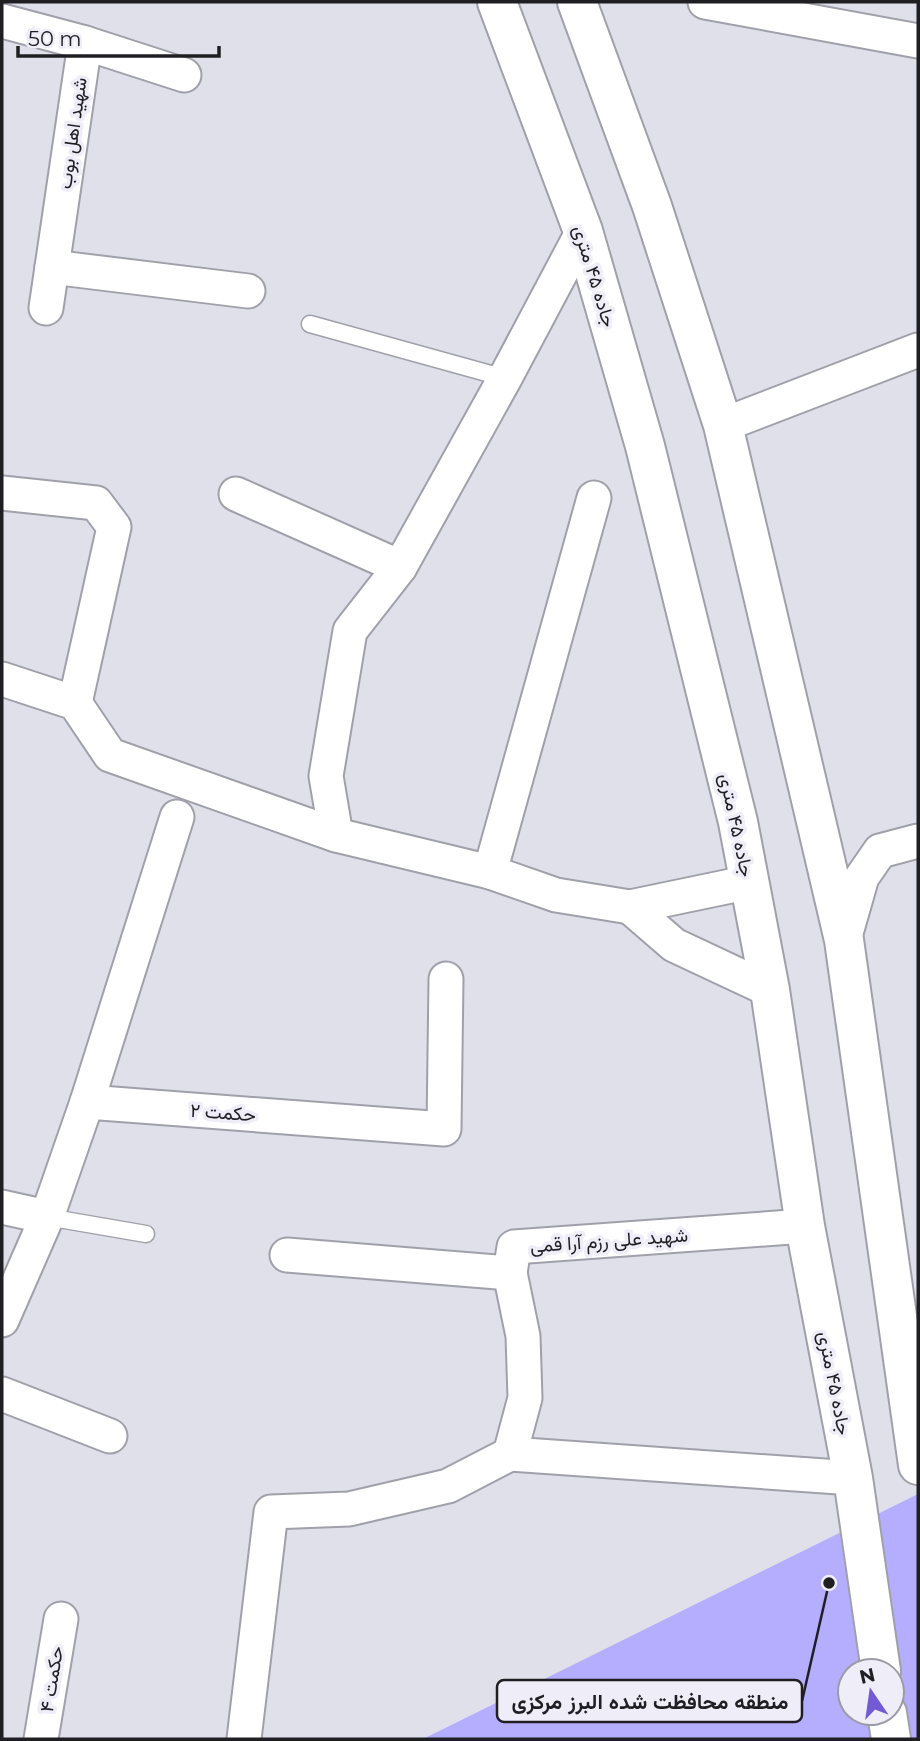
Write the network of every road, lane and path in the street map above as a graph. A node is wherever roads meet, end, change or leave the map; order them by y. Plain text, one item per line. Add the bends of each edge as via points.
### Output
1 (498, 2) edge
2 (577, 2) edge
3 (705, 2) edge
4 (2, 21) edge
5 (918, 41) edge
6 (85, 43) junction
7 (184, 75) dead end
8 (583, 231) junction
9 (52, 267) junction
10 (248, 291) dead end
11 (46, 308) dead end
12 (310, 324) dead end
13 (918, 350) edge
14 (505, 377) junction
15 (723, 425) junction
16 (2, 493) edge
17 (236, 494) dead end
18 (594, 498) dead end
19 (400, 567) junction
20 (3, 687) edge
21 (75, 703) junction
22 (177, 817) dead end
23 (336, 835) junction
24 (918, 841) edge
25 (490, 872) junction
26 (750, 882) junction
27 (630, 907) junction
28 (844, 940) junction
29 (446, 979) dead end
30 (770, 990) junction
31 (87, 1102) junction
32 (2, 1207) edge
33 (47, 1217) junction
34 (805, 1226) junction
35 (146, 1234) dead end
36 (287, 1255) dead end
37 (510, 1273) junction
38 (2, 1320) edge
39 (2, 1394) edge
40 (110, 1436) dead end
41 (509, 1454) junction
42 (918, 1465) edge
43 (853, 1478) junction
44 (61, 1619) dead end
45 (879, 1657) edge
46 (41, 1739) edge
47 (244, 1739) edge

1 - 8 street, جاده ۴۵ متری
2 - 15 street via 652,206
3 - 5 street
4 - 6 street
6 - 7 street
6 - 9 street, شهید اهل بوب
8 - 14 street
8 - 26 street, جاده ۴۵ متری via 645,446
9 - 10 street
9 - 11 street, شهید اهل بوب
12 - 14 lane
13 - 15 street
14 - 19 street
15 - 28 street
16 - 21 street via 96,503 114,527
17 - 19 street
18 - 25 street
19 - 23 street via 350,631 326,776
20 - 21 street
21 - 23 street via 110,755
22 - 31 street
23 - 25 street
24 - 28 street via 880,851 862,877
25 - 27 street via 556,895
26 - 27 street
26 - 30 street, جاده ۴۵ متری
27 - 30 street via 674,944
28 - 42 street
29 - 31 street, حکمت ۲ via 444,1129
30 - 34 street, جاده ۴۵ متری
31 - 33 street
32 - 33 street
33 - 35 lane
33 - 38 street
34 - 37 street, شهید علی رزم آرا قمی via 514,1247
34 - 43 street, جاده ۴۵ متری
36 - 37 street
37 - 41 street, شهید علی رزم آرا قمی via 523,1336 525,1398
39 - 40 street
41 - 43 street
41 - 47 street via 448,1486 349,1509 271,1512
43 - 45 street, جاده ۴۵ متری
44 - 46 street, حکمت ۴

